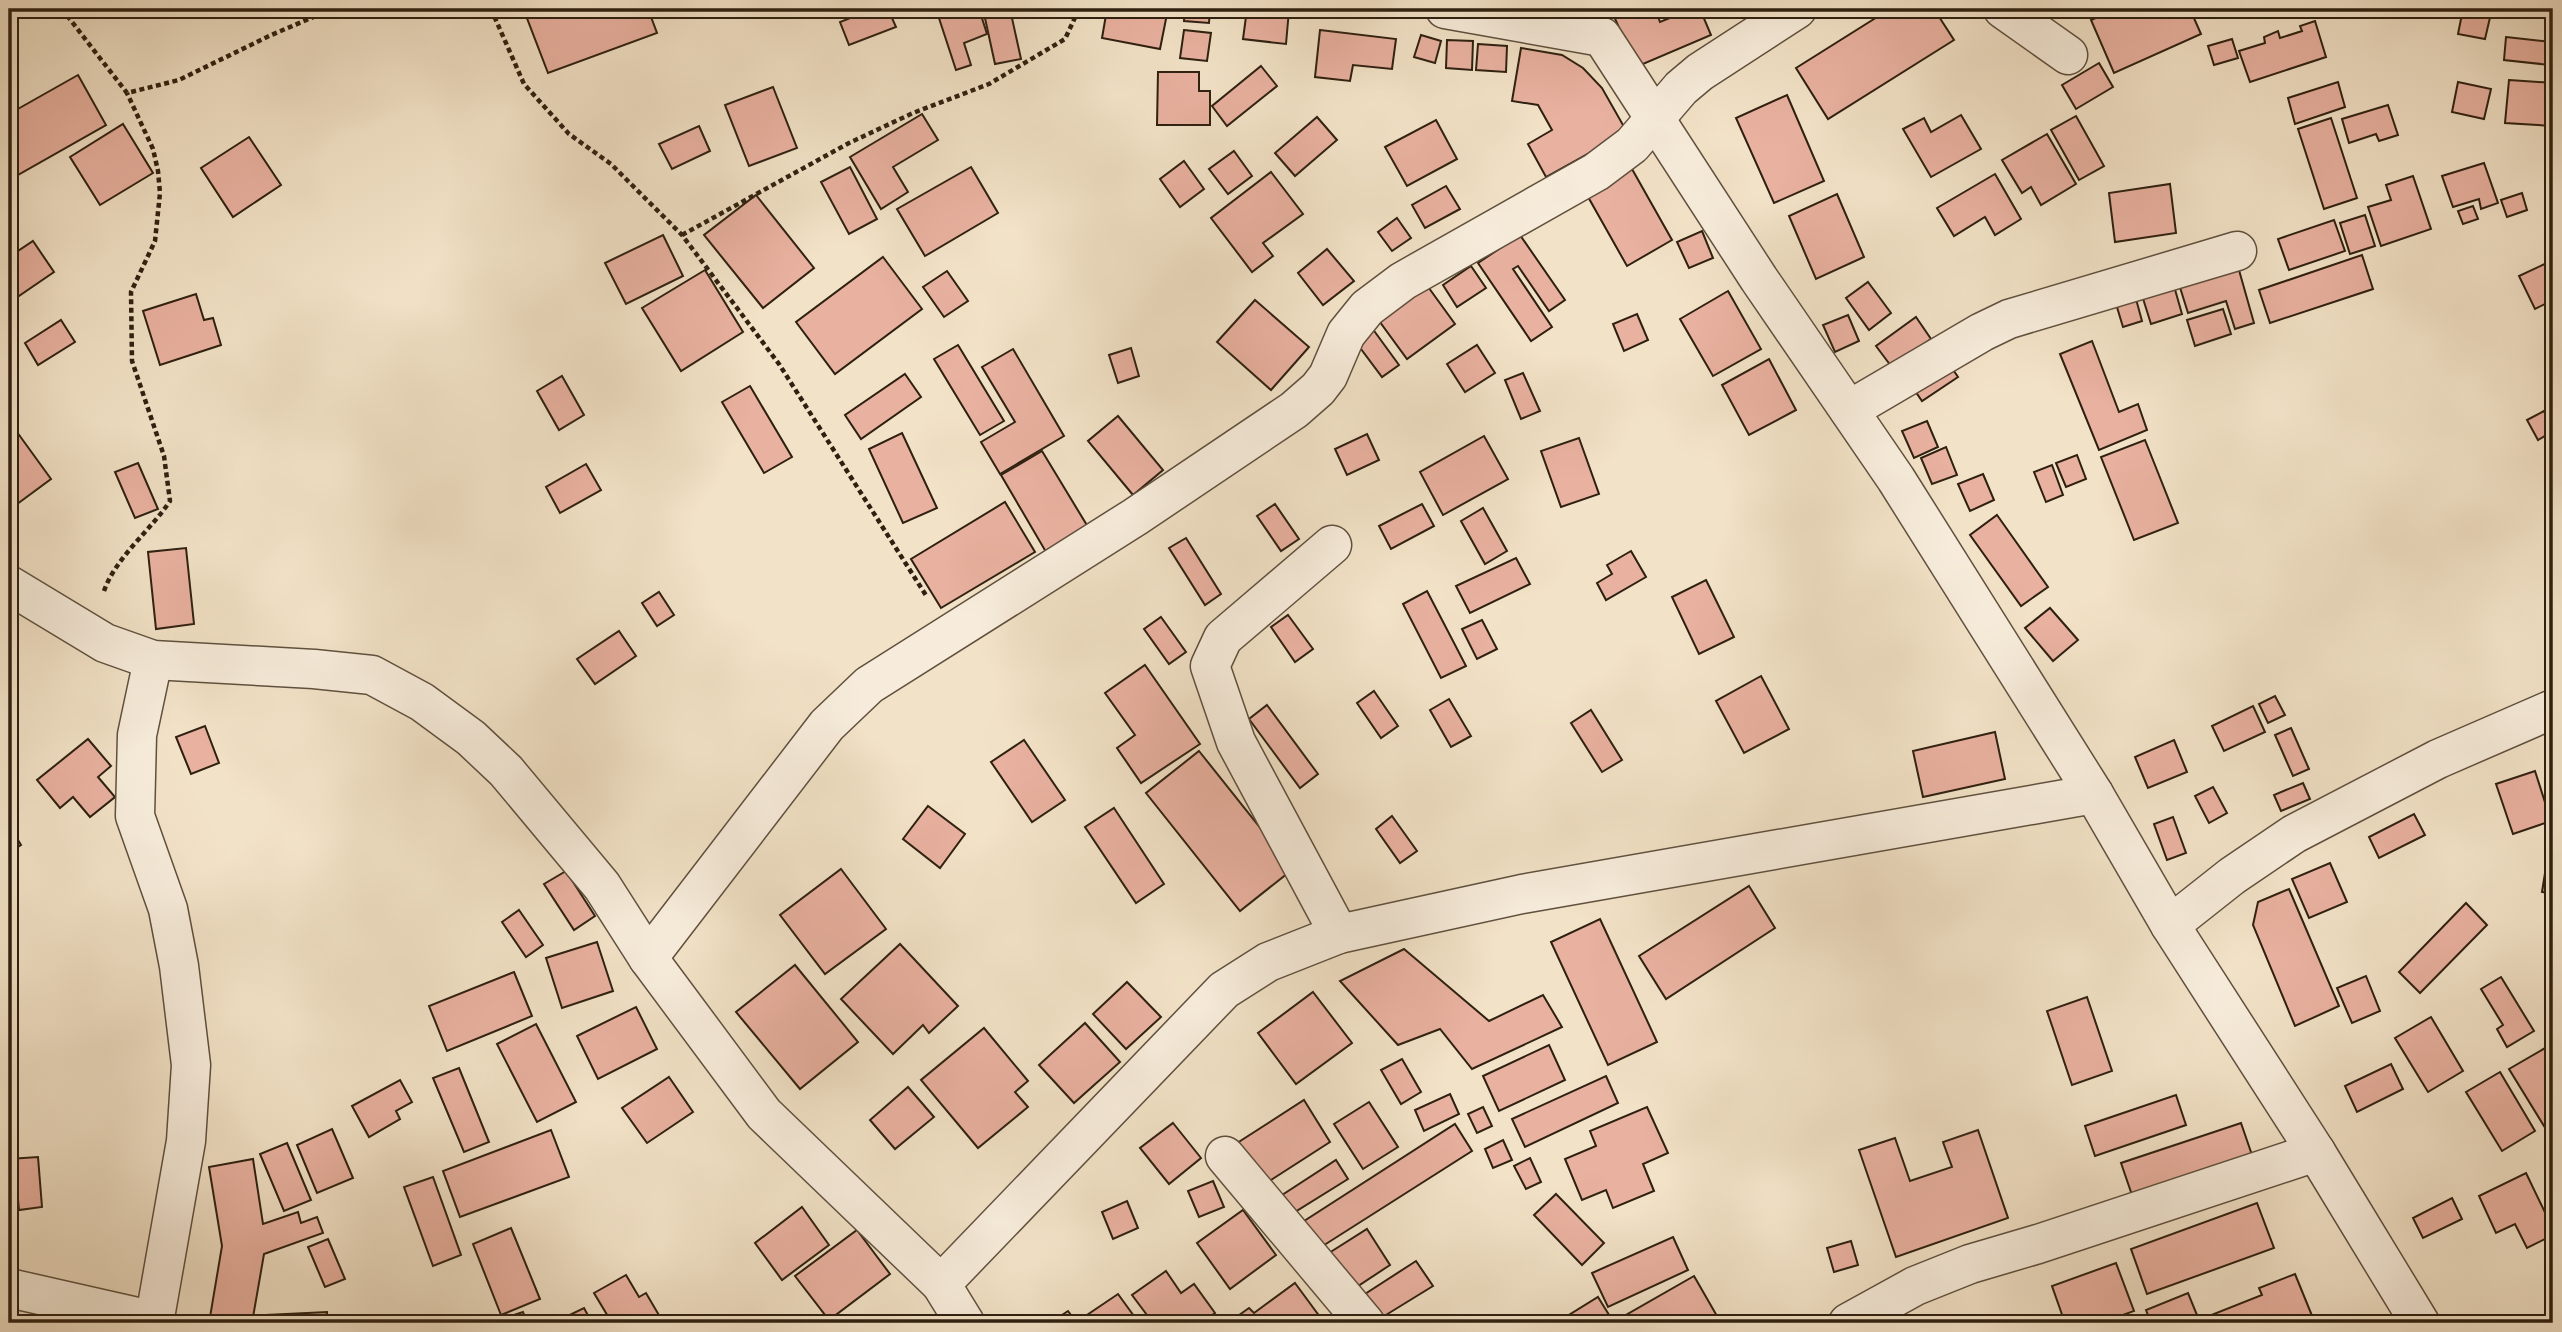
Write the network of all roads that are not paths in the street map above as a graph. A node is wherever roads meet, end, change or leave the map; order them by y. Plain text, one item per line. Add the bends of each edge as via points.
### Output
1 (1445, 9) edge
2 (1797, 9) edge
3 (2003, 9) edge
4 (1595, 23) edge
5 (2068, 55) dead end
6 (1656, 118) junction
7 (2236, 251) dead end
8 (1849, 410) junction
9 (1332, 545) dead end
10 (9, 585) edge
11 (153, 660) junction
12 (2553, 709) edge
13 (2094, 794) junction
14 (2170, 925) junction
15 (1339, 934) junction
16 (648, 958) junction
17 (2316, 1152) junction
18 (1224, 1156) dead end
19 (941, 1284) junction
20 (9, 1288) edge
21 (155, 1322) edge
22 (965, 1323) edge
23 (1365, 1323) edge
24 (1848, 1323) edge
25 (2420, 1323) edge

1 - 4 street
2 - 6 street via 1700,72
3 - 5 street
4 - 6 street
6 - 8 street
6 - 16 street via 1632,145 1596,172 1403,281 1367,308 1346,334 1328,376 1294,410 853,698 827,725
7 - 8 street via 2009,320
8 - 13 street
9 - 15 street via 1223,638 1210,666 1236,742
10 - 11 street via 105,643
11 - 16 street via 372,675 422,702 506,771 602,886
11 - 21 street via 137,735 135,816 168,909 191,1065 186,1141
12 - 14 street via 2438,759 2294,834
13 - 14 street
13 - 15 street via 1521,894
14 - 17 street
15 - 19 street via 1268,962 1224,990
16 - 19 street via 764,1114
17 - 24 street via 1970,1264 1915,1286
17 - 25 street
18 - 23 street
19 - 22 street
20 - 21 street

